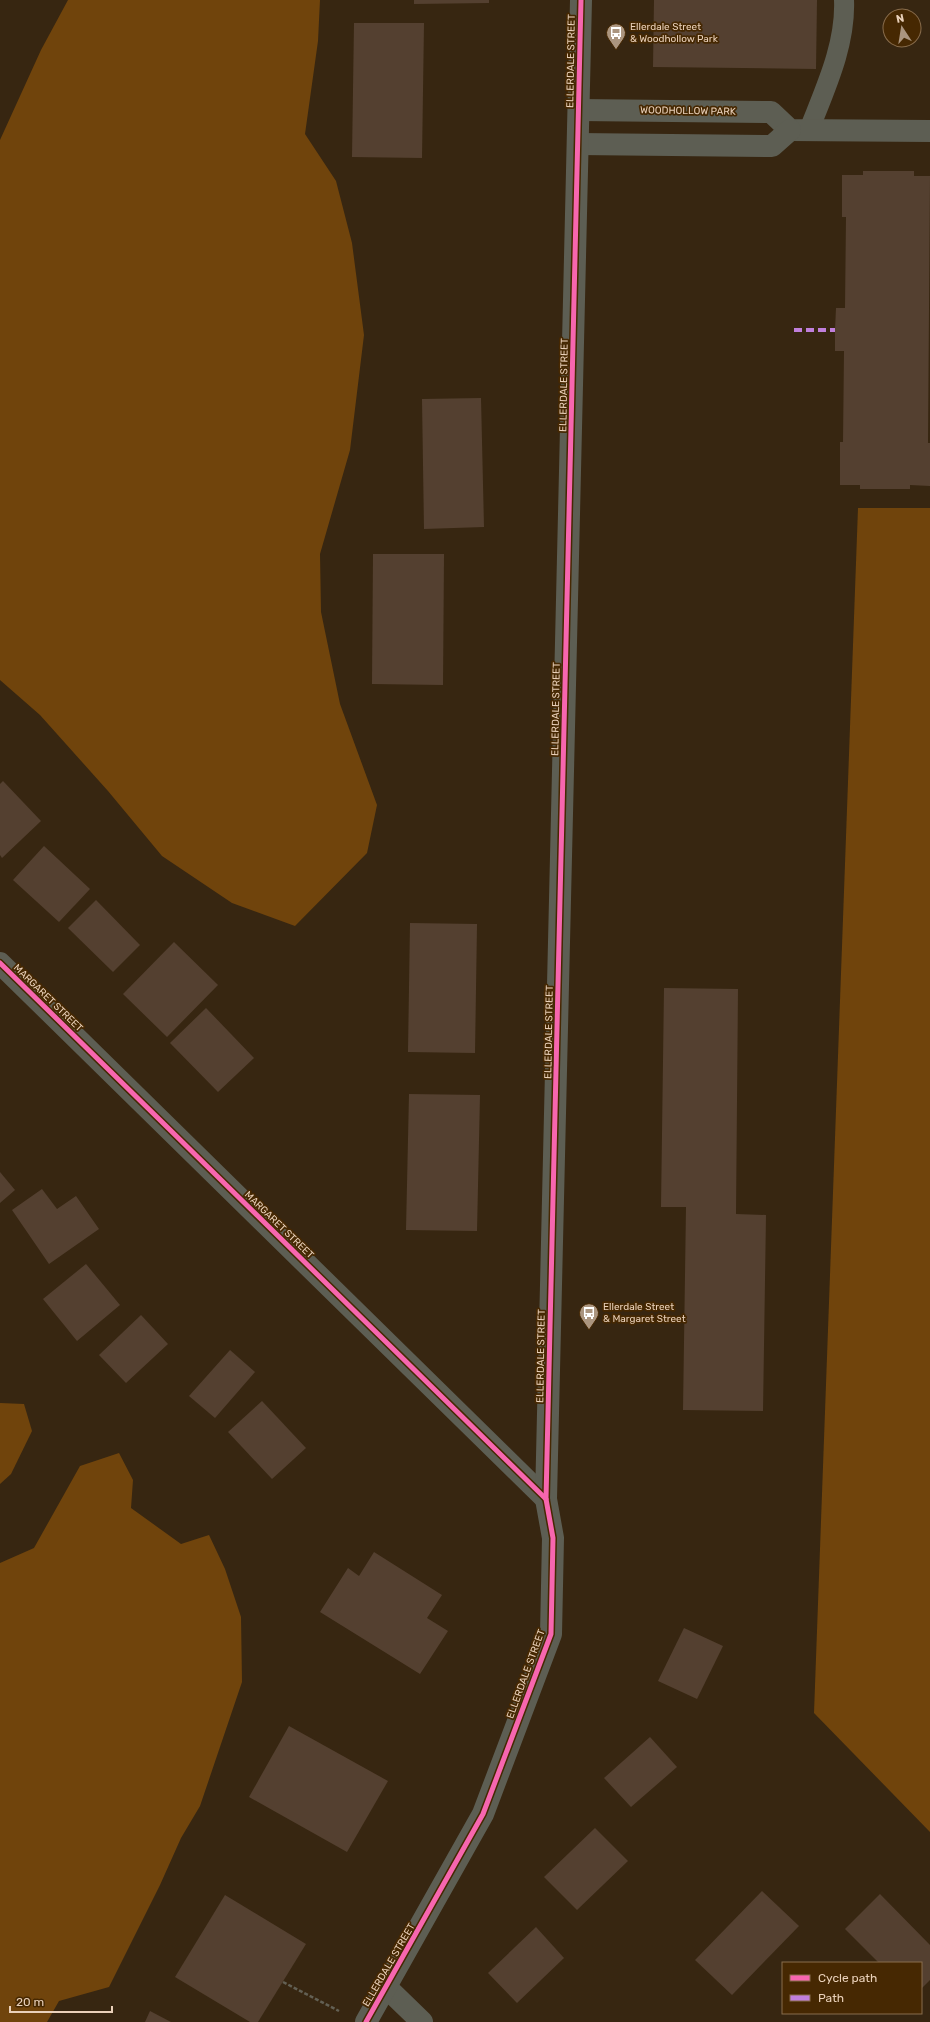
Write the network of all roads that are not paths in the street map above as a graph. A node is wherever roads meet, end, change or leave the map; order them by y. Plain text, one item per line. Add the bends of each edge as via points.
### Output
1 (581, 0) edge
2 (844, 0) edge
3 (579, 110) junction
4 (800, 130) junction
5 (930, 130) edge
6 (578, 144) junction
7 (0, 963) edge
8 (546, 1499) junction
9 (387, 1988) junction
10 (366, 2022) edge
11 (422, 2022) edge

1 - 3 street, ELLERDALE STREET
2 - 4 lane via 841,37 829,79
3 - 4 street, WOODHOLLOW PARK via 771,112
3 - 6 street, ELLERDALE STREET
4 - 5 street
4 - 6 street via 772,146
6 - 8 street, ELLERDALE STREET
7 - 8 street, MARGARET STREET
8 - 9 street, ELLERDALE STREET via 553,1538 552,1634 483,1814
9 - 10 street, ELLERDALE STREET
9 - 11 street

